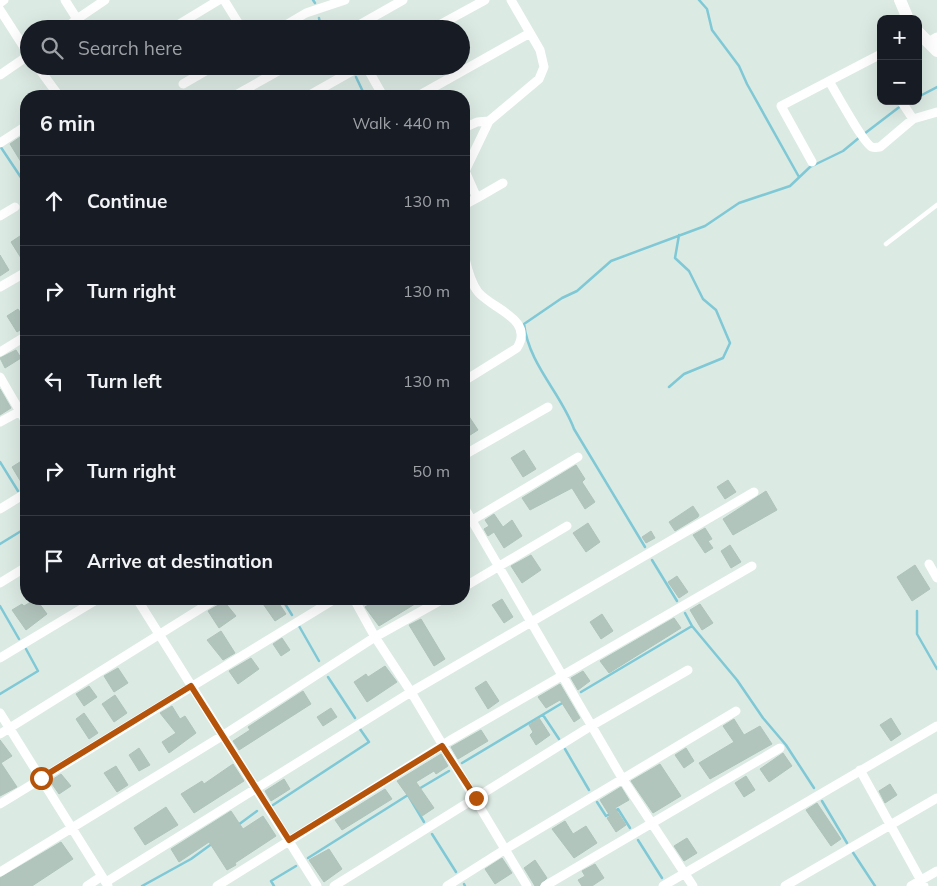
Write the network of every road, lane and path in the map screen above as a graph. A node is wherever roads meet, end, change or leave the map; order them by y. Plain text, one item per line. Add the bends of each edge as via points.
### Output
1 (4, 0) edge
2 (65, 0) edge
3 (105, 0) edge
4 (219, 0) edge
5 (224, 0) edge
6 (345, 0) edge
7 (404, 0) edge
8 (486, 0) edge
9 (511, 0) edge
10 (900, 0) edge
11 (0, 3) edge
12 (0, 10) edge
13 (906, 15) edge
14 (77, 20) joint
15 (186, 20) edge
16 (236, 20) edge
17 (294, 20) edge
18 (368, 20) edge
19 (449, 20) edge
20 (530, 34) junction
21 (922, 35) edge
22 (20, 41) edge
23 (934, 43) edge
24 (877, 59) edge
25 (20, 61) edge
26 (470, 67) edge
27 (0, 75) edge
28 (44, 75) edge
29 (198, 75) edge
30 (271, 75) edge
31 (345, 75) edge
32 (371, 75) edge
33 (456, 75) edge
34 (829, 81) junction
35 (183, 84) dead end
36 (55, 90) edge
37 (245, 90) edge
38 (319, 90) edge
39 (380, 90) edge
40 (429, 90) edge
41 (904, 105) edge
42 (937, 112) edge
43 (911, 115) junction
44 (489, 122) junction
45 (470, 125) edge
46 (20, 130) edge
47 (0, 143) edge
48 (470, 161) edge
49 (812, 162) dead end
50 (470, 182) edge
51 (503, 183) dead end
52 (477, 198) junction
53 (470, 202) edge
54 (937, 205) edge
55 (15, 206) dead end
56 (0, 216) edge
57 (886, 244) dead end
58 (470, 271) edge
59 (20, 275) edge
60 (0, 287) edge
61 (20, 340) edge
62 (0, 352) edge
63 (0, 377) edge
64 (470, 377) edge
65 (20, 406) edge
66 (548, 407) dead end
67 (20, 412) edge
68 (0, 422) edge
69 (470, 452) edge
70 (578, 457) dead end
71 (754, 492) dead end
72 (20, 497) edge
73 (0, 509) edge
74 (470, 522) edge
75 (470, 526) edge
76 (566, 526) dead end
77 (929, 564) dead end
78 (500, 566) junction
79 (752, 566) dead end
80 (20, 571) edge
81 (937, 578) edge
82 (0, 583) edge
83 (470, 584) edge
84 (88, 605) edge
85 (141, 605) edge
86 (206, 605) edge
87 (325, 605) edge
88 (357, 605) edge
89 (432, 605) edge
90 (532, 621) junction
91 (159, 634) junction
92 (375, 637) junction
93 (0, 658) edge
94 (688, 670) dead end
95 (563, 675) junction
96 (191, 686) junction
97 (411, 692) junction
98 (736, 711) dead end
99 (0, 713) edge
100 (591, 726) junction
101 (937, 726) edge
102 (9, 728) junction
103 (0, 734) edge
104 (222, 736) junction
105 (442, 746) junction
106 (780, 748) dead end
107 (860, 770) junction
108 (41, 778) junction
109 (622, 778) junction
110 (255, 790) junction
111 (476, 798) junction
112 (937, 798) edge
113 (0, 804) edge
114 (652, 823) junction
115 (890, 827) junction
116 (72, 828) junction
117 (289, 840) junction
118 (504, 850) junction
119 (937, 871) edge
120 (0, 872) edge
121 (684, 872) junction
122 (105, 881) edge
123 (923, 883) edge
124 (87, 886) edge
125 (217, 886) edge
126 (316, 886) edge
127 (334, 886) edge
128 (448, 886) edge
129 (528, 886) edge
130 (545, 886) edge
131 (664, 886) edge
132 (693, 886) edge
133 (785, 886) edge
134 (911, 886) edge

1 - 11 street
2 - 14 street
3 - 14 street
4 - 15 street
5 - 16 street
6 - 17 street
7 - 18 street
8 - 19 street
9 - 20 street
10 - 13 main road
12 - 22 street
20 - 26 street
20 - 44 street via 543,59 544,67 539,79
21 - 23 main road
24 - 34 street
25 - 27 street
28 - 36 street
29 - 35 street
30 - 37 street
31 - 38 street
32 - 39 street
33 - 40 street
34 - 43 street via 870,147 880,146
34 - 49 street via 780,106
41 - 43 street
42 - 43 street
44 - 45 street
44 - 48 street
46 - 47 street
50 - 52 street
51 - 52 street
52 - 53 street
54 - 57 lane
55 - 56 street
58 - 64 street via 478,293 518,323 521,334 517,348
59 - 60 street
61 - 62 street
63 - 65 street
66 - 69 street
67 - 68 street
70 - 74 street
71 - 90 street
72 - 73 street
75 - 78 street
76 - 78 street
77 - 81 street
78 - 83 street
78 - 90 street
79 - 95 street
80 - 82 street
84 - 93 street
85 - 91 street
86 - 91 street
87 - 96 street
88 - 92 street
89 - 92 street
90 - 95 street
90 - 97 street
91 - 96 street
91 - 102 street
92 - 97 street
92 - 104 street
94 - 100 street
95 - 100 street
95 - 105 street
96 - 104 street
96 - 108 street
97 - 105 street
97 - 110 street
98 - 109 street
99 - 102 street
100 - 109 street
100 - 111 street
101 - 107 street
102 - 103 street
102 - 108 street
104 - 110 street
104 - 116 street
105 - 111 street
105 - 117 street
106 - 114 street
107 - 115 street
107 - 121 street
108 - 113 street
108 - 116 street
109 - 114 street
109 - 118 street
110 - 117 street
110 - 122 street
111 - 118 street
111 - 127 street
112 - 115 street
114 - 121 street
114 - 130 street
115 - 123 street
115 - 133 street
116 - 120 street
116 - 122 street
117 - 125 street
117 - 126 street
118 - 128 street
118 - 129 street
119 - 123 street
121 - 131 street
121 - 132 street
122 - 124 street
123 - 134 street

